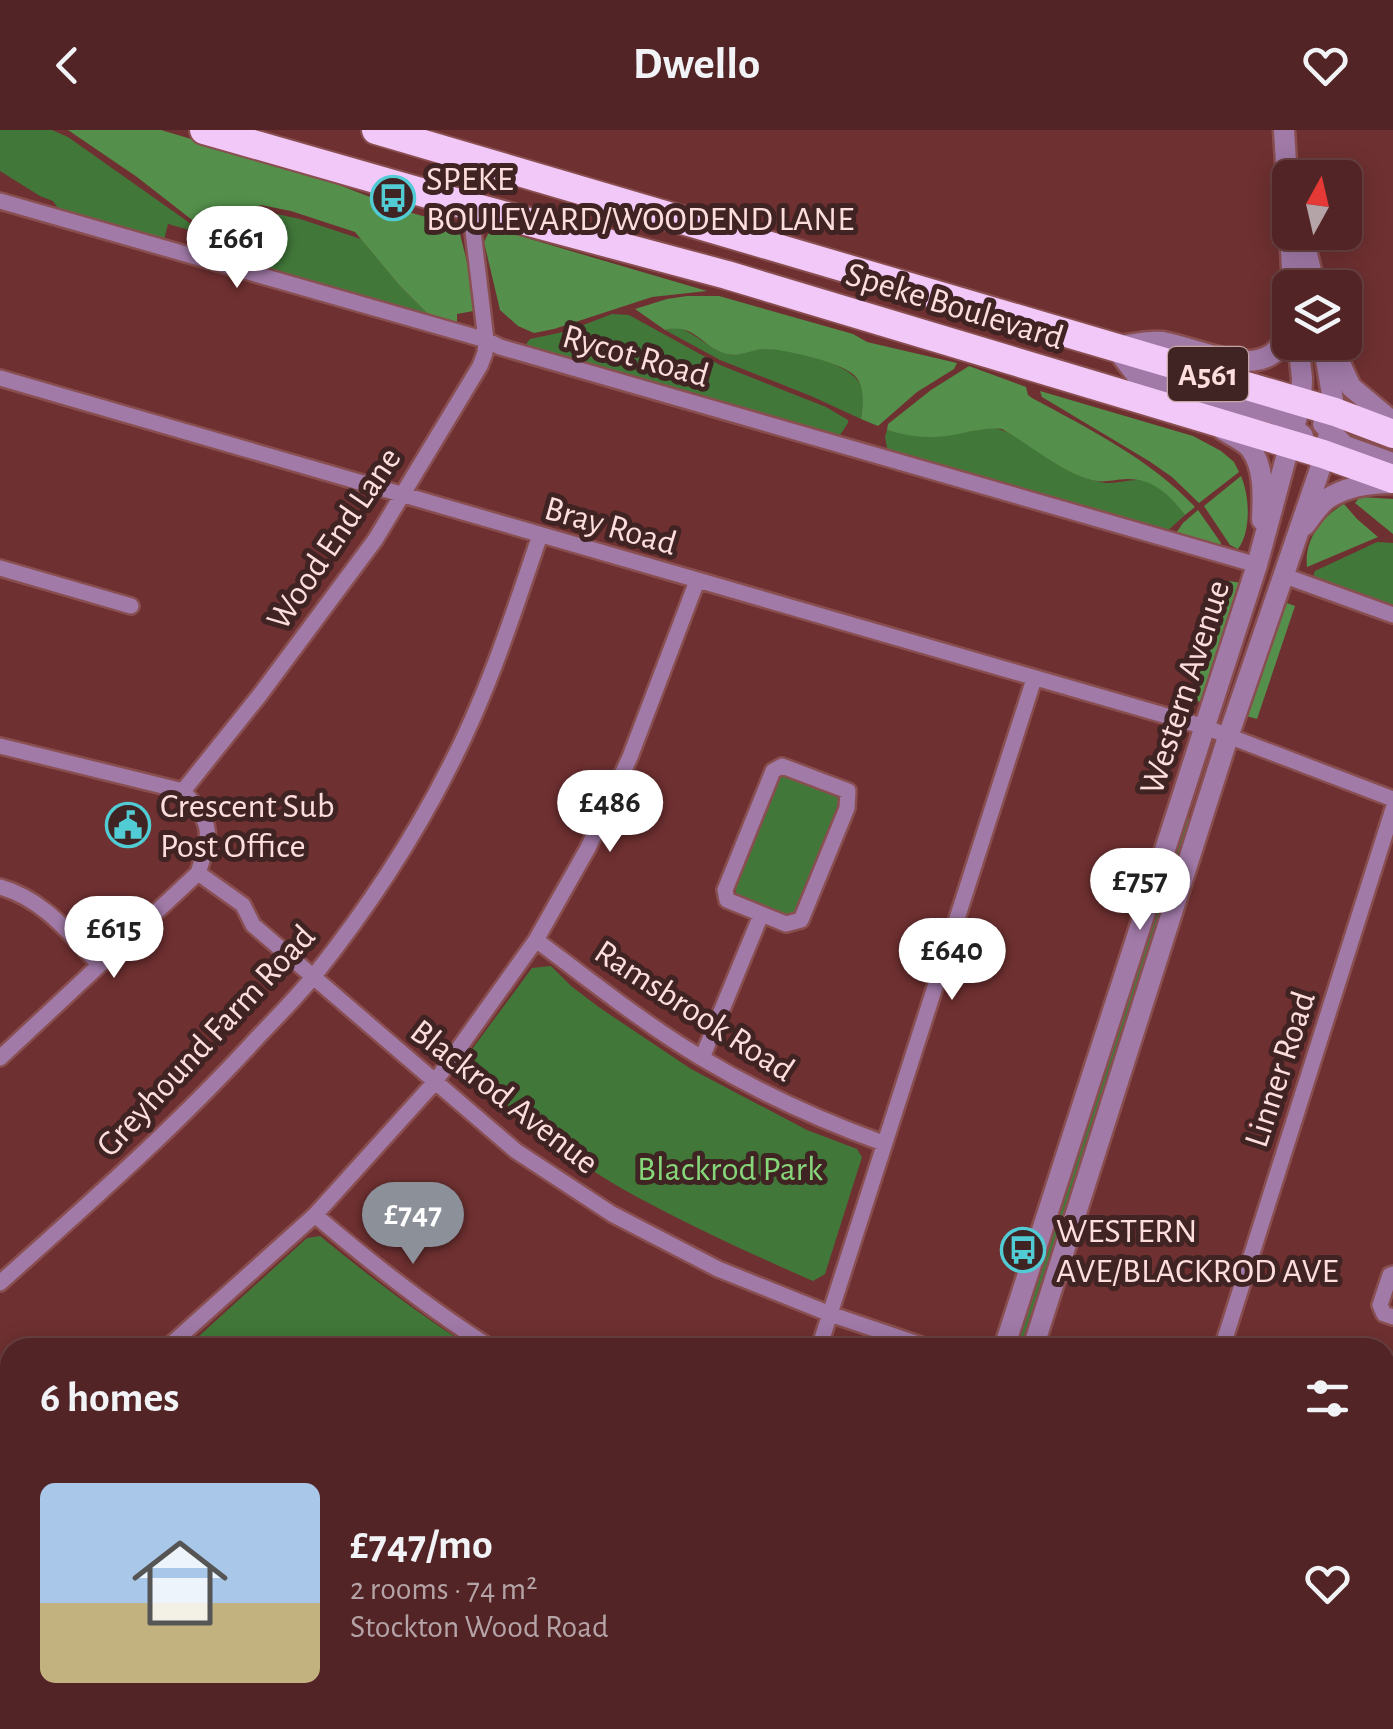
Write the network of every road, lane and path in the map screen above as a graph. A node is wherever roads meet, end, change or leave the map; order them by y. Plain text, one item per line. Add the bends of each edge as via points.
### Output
1 (204, 130) edge
2 (376, 130) edge
3 (1284, 130) edge
4 (1287, 160) edge
5 (487, 163) junction
6 (0, 201) edge
7 (473, 207) junction
8 (486, 340) junction
9 (1115, 347) junction
10 (1272, 353) edge
11 (1300, 360) edge
12 (1327, 360) edge
13 (1336, 360) edge
14 (0, 378) edge
15 (1212, 422) junction
16 (1393, 422) edge
17 (1294, 425) junction
18 (1329, 432) junction
19 (1393, 434) edge
20 (1393, 463) edge
21 (1393, 481) edge
22 (402, 496) junction
23 (1298, 534) junction
24 (540, 536) junction
25 (1260, 556) junction
26 (0, 568) edge
27 (1285, 576) junction
28 (697, 580) junction
29 (131, 606) dead end
30 (1393, 615) edge
31 (1034, 679) junction
32 (1205, 727) junction
33 (1228, 737) junction
34 (0, 746) edge
35 (183, 791) junction
36 (1393, 799) edge
37 (1393, 810) edge
38 (198, 873) junction
39 (0, 887) edge
40 (761, 915) junction
41 (536, 940) junction
42 (98, 964) junction
43 (312, 978) junction
44 (0, 1058) edge
45 (702, 1058) junction
46 (434, 1082) junction
47 (883, 1143) junction
48 (315, 1215) junction
49 (1393, 1274) edge
50 (0, 1283) edge
51 (830, 1314) junction
52 (1393, 1316) edge
53 (179, 1338) edge
54 (474, 1338) edge
55 (822, 1338) edge
56 (901, 1338) edge
57 (1007, 1338) edge
58 (1036, 1338) edge
59 (1225, 1338) edge

1 - 7 highway, Speke Boulevard / A561
2 - 5 highway, Speke Boulevard / A561
3 - 4 street
5 - 7 highway
5 - 9 highway, Speke Boulevard / A561
6 - 8 street, Rycot Road
7 - 8 street, Wood End Lane
7 - 15 highway, Speke Boulevard / A561 via 727,275
8 - 22 street, Wood End Lane via 480,366
8 - 25 street, Rycot Road
9 - 10 street via 1160,342 1242,362
9 - 17 highway, Speke Boulevard / A561
11 - 17 street, Western Avenue
12 - 18 street
13 - 16 street via 1351,387
14 - 22 street, Bray Road
15 - 17 highway, Speke Boulevard / A561
15 - 25 street via 1250,448 1257,465
17 - 18 highway, Speke Boulevard / A561
17 - 18 highway, Speke Boulevard / A561
17 - 25 street, Western Avenue
18 - 19 highway, Speke Boulevard / A561
18 - 20 street, A561 via 1345,446
18 - 21 highway, Speke Boulevard / A561
18 - 23 street, Western Avenue
21 - 23 street via 1327,499
22 - 24 street, Bray Road
22 - 35 street, Wood End Lane
23 - 27 street, Western Avenue
24 - 28 street, Bray Road
24 - 43 street, Greyhound Farm Road via 493,673 448,772 396,862
25 - 32 street, Western Avenue
26 - 29 street
27 - 30 street
27 - 33 street, Western Avenue
28 - 31 street, Bray Road
28 - 41 street via 630,757
31 - 32 street, Bray Road
31 - 47 street
32 - 33 street, Bray Road
32 - 57 street, Western Avenue
33 - 36 street, Bray Road
33 - 58 street, Western Avenue
34 - 35 street
35 - 38 street via 207,826
37 - 59 street, Linner Road
38 - 42 street
38 - 43 street, Blackrod Avenue via 243,905 252,925
39 - 42 street via 48,911
40 - 40 street via 728,900 725,890 773,771 782,766 848,792 801,920 786,924
40 - 45 street
41 - 45 street, Ramsbrook Road
41 - 46 street
42 - 44 street
43 - 46 street, Blackrod Avenue
43 - 50 street, Greyhound Farm Road via 170,1128
45 - 47 street, Ramsbrook Road via 793,1108
46 - 48 street
46 - 51 street, Blackrod Avenue via 516,1151 612,1214 718,1269
47 - 51 street
48 - 53 street
48 - 54 street
49 - 52 street via 1380,1305
51 - 55 street
51 - 56 street, Blackrod Avenue

